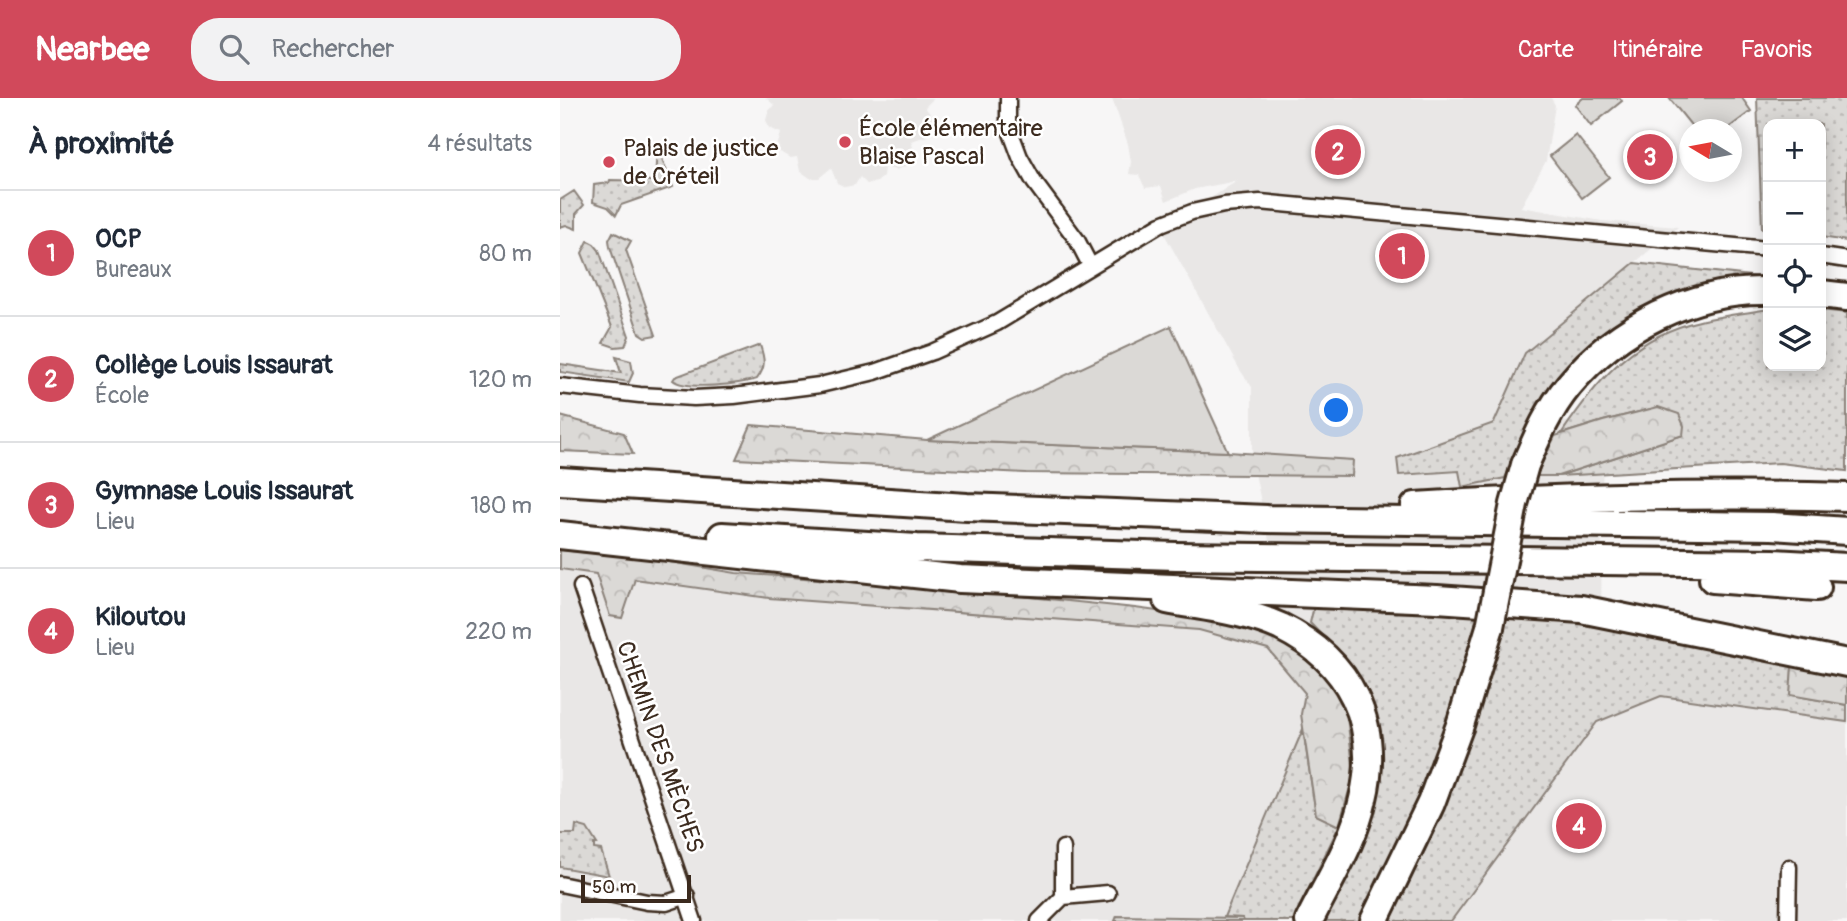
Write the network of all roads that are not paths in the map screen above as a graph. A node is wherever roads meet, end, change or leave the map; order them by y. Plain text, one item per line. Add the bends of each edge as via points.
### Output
1 (1008, 98) edge
2 (1763, 249) edge
3 (1826, 257) edge
4 (1847, 260) edge
5 (1090, 265) junction
6 (1763, 291) edge
7 (1826, 295) edge
8 (1847, 297) edge
9 (560, 386) edge
10 (560, 481) edge
11 (1841, 495) edge
12 (1293, 519) junction
13 (560, 520) edge
14 (1847, 531) edge
15 (560, 535) edge
16 (1574, 561) junction
17 (1847, 567) edge
18 (1130, 585) junction
19 (581, 587) dead end
20 (1817, 587) dead end
21 (1847, 663) edge
22 (1063, 848) dead end
23 (1789, 867) dead end
24 (560, 884) edge
25 (1108, 893) dead end
26 (687, 896) junction
27 (1063, 897) junction
28 (694, 921) edge
29 (1039, 921) edge
30 (1309, 921) edge
31 (1374, 921) edge
32 (1788, 921) edge

1 - 5 street via 1008,125 1020,157
2 - 5 street via 1261,202 1179,216
3 - 4 street
5 - 9 street via 997,323 932,352 820,385 694,398
6 - 31 highway, bridge via 1718,294 1662,313 1624,335 1570,384 1546,419 1514,504 1490,627 1460,725 1431,803
7 - 8 highway
10 - 12 highway via 967,508
11 - 12 highway via 1530,499
12 - 14 highway
13 - 16 highway via 918,548
15 - 18 highway via 960,579
16 - 17 highway
16 - 20 highway via 1610,575
18 - 21 highway via 1581,609
18 - 30 highway via 1157,598 1279,626 1325,655 1348,685 1366,732 1369,768 1363,802 1345,849
19 - 26 street, CHEMIN DES MÈCHES
22 - 27 street
23 - 32 street
24 - 26 street via 647,902 666,903
25 - 27 street
26 - 28 street, CHEMIN DES MÈCHES
27 - 29 street

